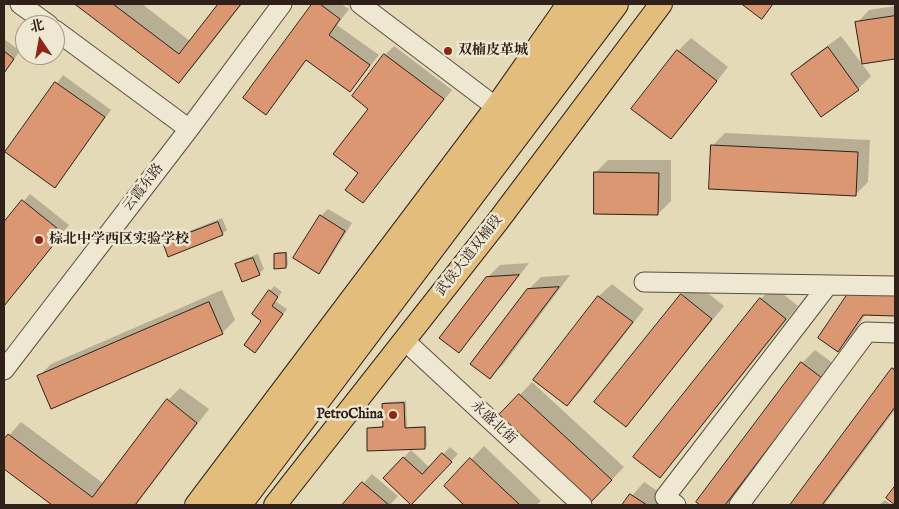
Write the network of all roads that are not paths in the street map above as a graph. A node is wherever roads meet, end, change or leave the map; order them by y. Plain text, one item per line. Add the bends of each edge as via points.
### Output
1 (20, 4) edge
2 (282, 4) edge
3 (360, 4) edge
4 (568, 4) edge
5 (591, 4) edge
6 (615, 4) edge
7 (661, 4) edge
8 (35, 15) edge
9 (65, 37) edge
10 (496, 107) junction
11 (189, 129) junction
12 (644, 282) dead end
13 (828, 285) junction
14 (895, 286) edge
15 (895, 334) edge
16 (404, 340) junction
17 (4, 370) edge
18 (196, 505) edge
19 (215, 505) edge
20 (238, 505) edge
21 (275, 505) edge
22 (582, 505) edge
23 (676, 505) edge
24 (739, 505) edge

1 - 8 street
2 - 11 street, 云霞东路
3 - 10 street
4 - 10 main road
5 - 19 highway
6 - 20 highway
7 - 16 main road, 武侯大道双楠段
9 - 11 street
10 - 18 main road
11 - 17 street, 云霞东路
12 - 13 street
13 - 14 street
13 - 23 street via 665,497
15 - 24 street via 867,332
16 - 21 main road, 武侯大道双楠段
16 - 22 street, 永盛北街

